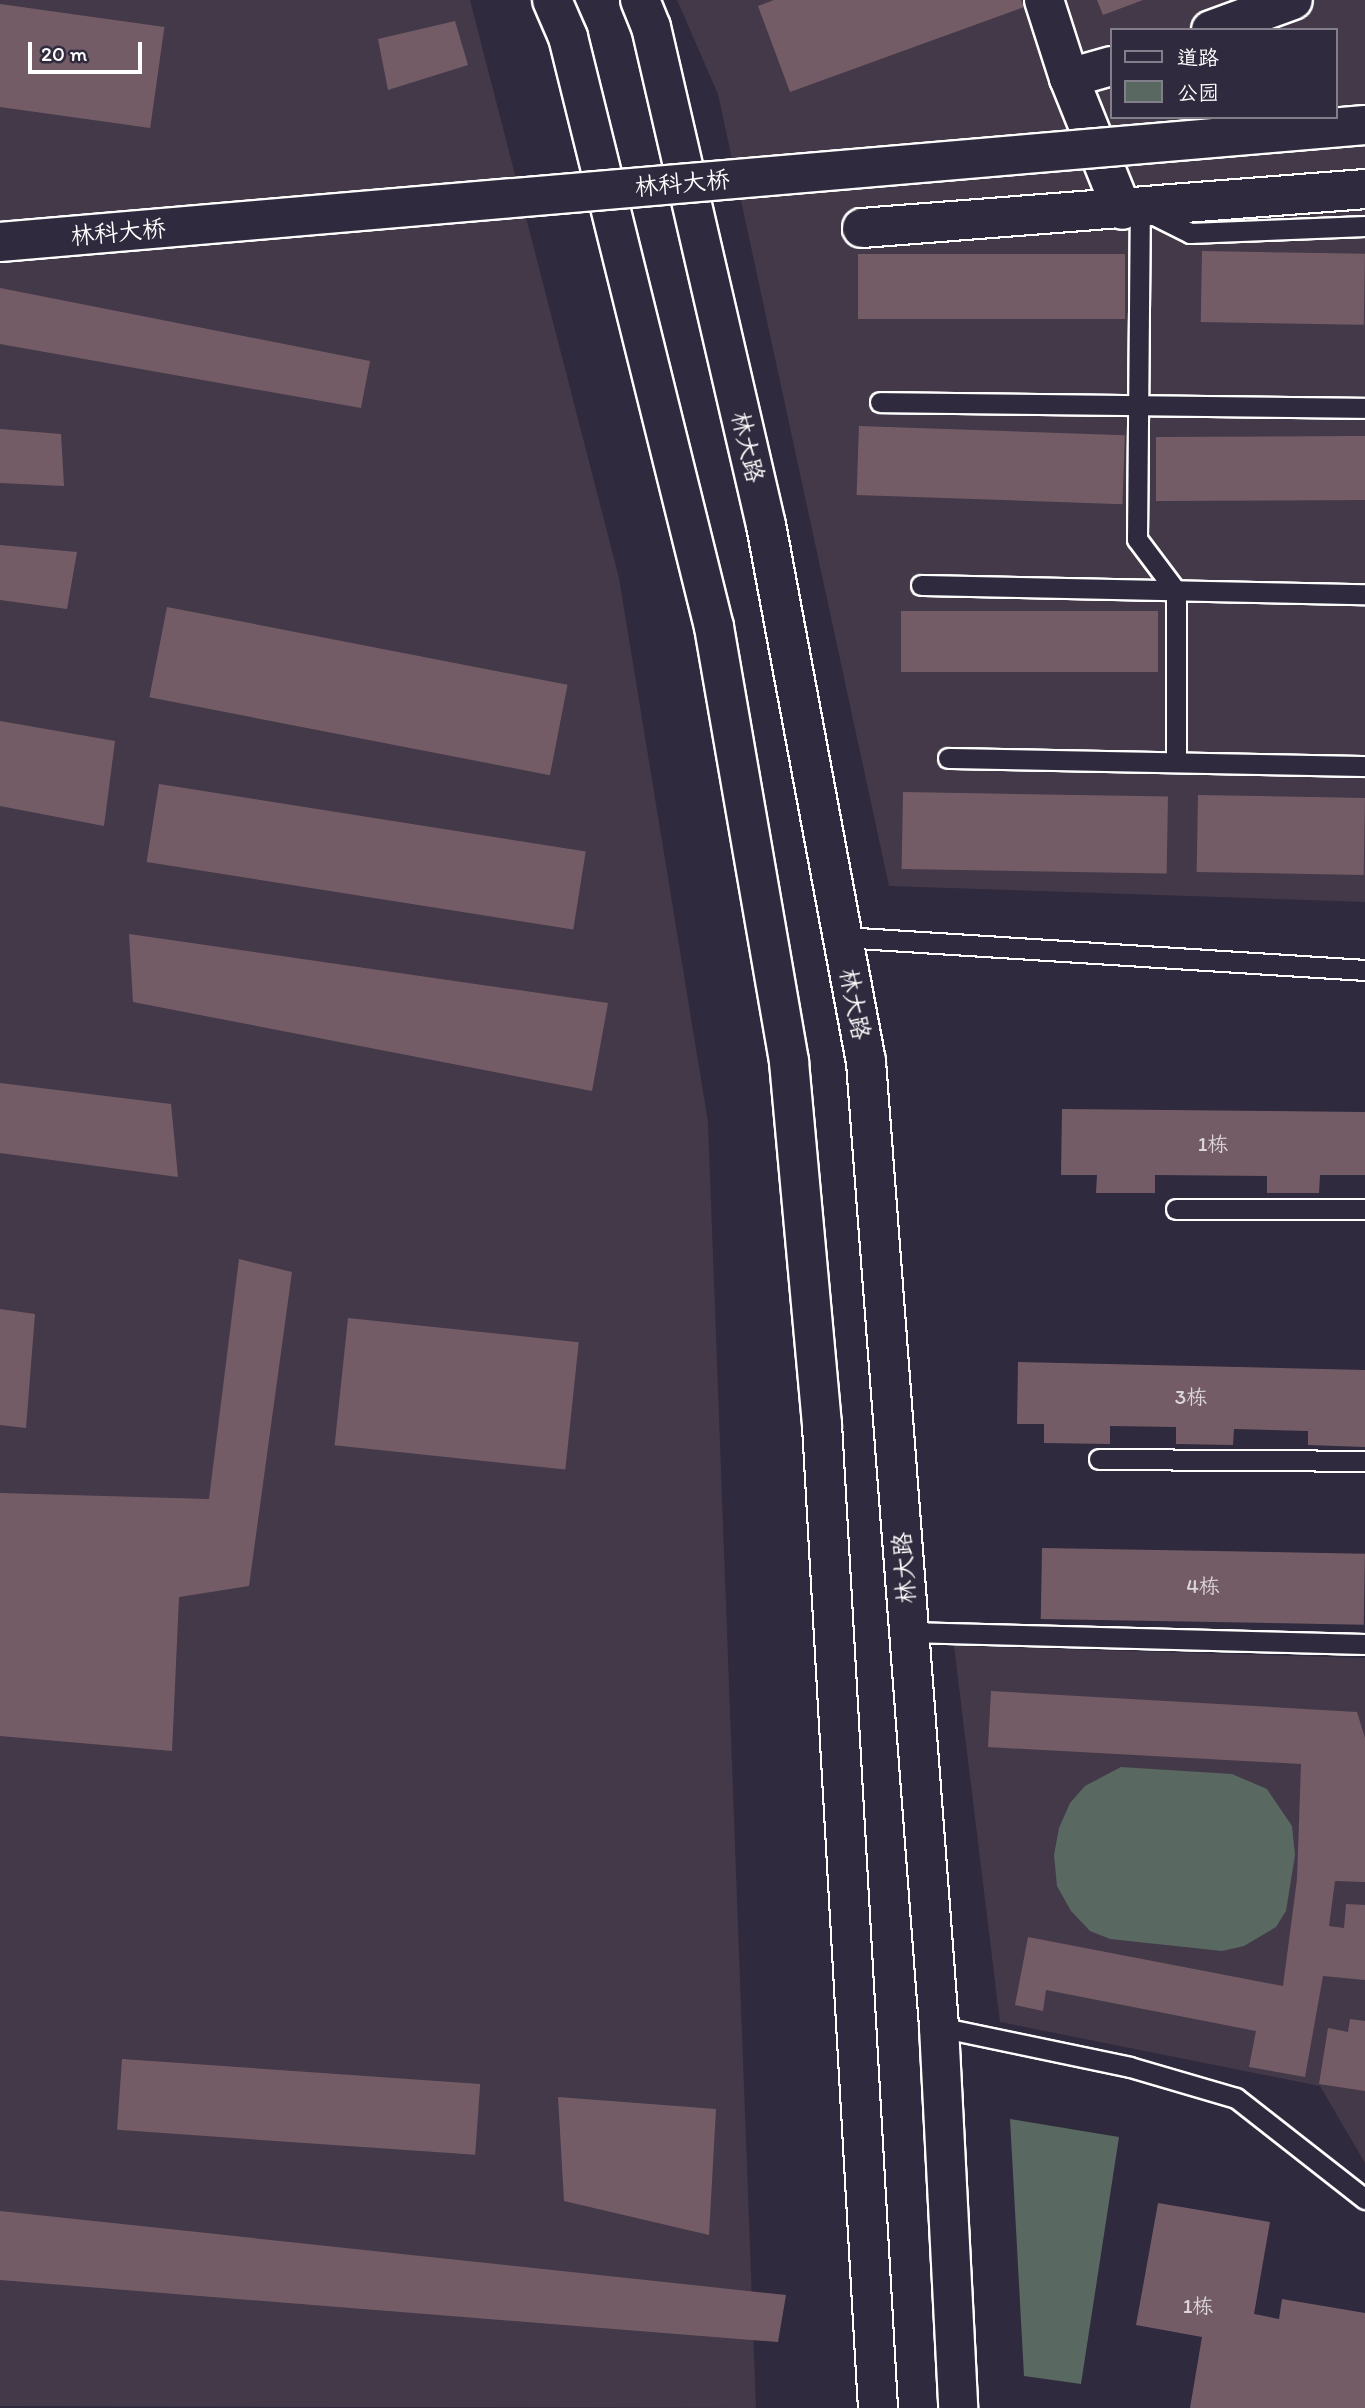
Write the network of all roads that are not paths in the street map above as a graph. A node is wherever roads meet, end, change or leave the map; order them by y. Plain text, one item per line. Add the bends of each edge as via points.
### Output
1 (552, 0) edge
2 (639, 0) edge
3 (1044, 0) edge
4 (1293, 0) edge
5 (1216, 28) edge
6 (1110, 66) edge
7 (1069, 78) junction
8 (1365, 125) edge
9 (1365, 190) edge
10 (1131, 209) junction
11 (1365, 226) edge
12 (862, 228) dead end
13 (0, 242) edge
14 (880, 402) dead end
15 (1138, 405) junction
16 (1365, 408) edge
17 (921, 585) dead end
18 (1176, 591) junction
19 (1365, 594) edge
20 (948, 758) dead end
21 (1176, 762) junction
22 (1365, 766) edge
23 (842, 937) junction
24 (1365, 970) edge
25 (1177, 1209) dead end
26 (1365, 1209) edge
27 (1099, 1459) dead end
28 (1365, 1461) edge
29 (908, 1632) junction
30 (1365, 1644) edge
31 (939, 2027) junction
32 (1365, 2199) edge
33 (878, 2408) edge
34 (958, 2408) edge

1 - 33 main road via 568,37 714,627 789,1062 822,1425
2 - 23 main road, 林大路 via 651,27 766,525
3 - 7 main road
4 - 5 main road
6 - 7 main road
7 - 10 main road
8 - 13 main road, 林科大桥, bridge
9 - 10 main road
10 - 11 lane via 1190,233
10 - 12 main road
10 - 15 lane
14 - 15 lane
15 - 16 lane
15 - 18 lane via 1137,539
17 - 18 lane
18 - 19 lane
18 - 21 lane
20 - 21 lane
21 - 22 lane
23 - 24 lane
23 - 29 main road, 林大路 via 866,1062
25 - 26 lane
27 - 28 lane
29 - 30 lane
29 - 31 main road, 林大路
31 - 32 lane via 1130,2067 1236,2098
31 - 34 main road, 林大路

